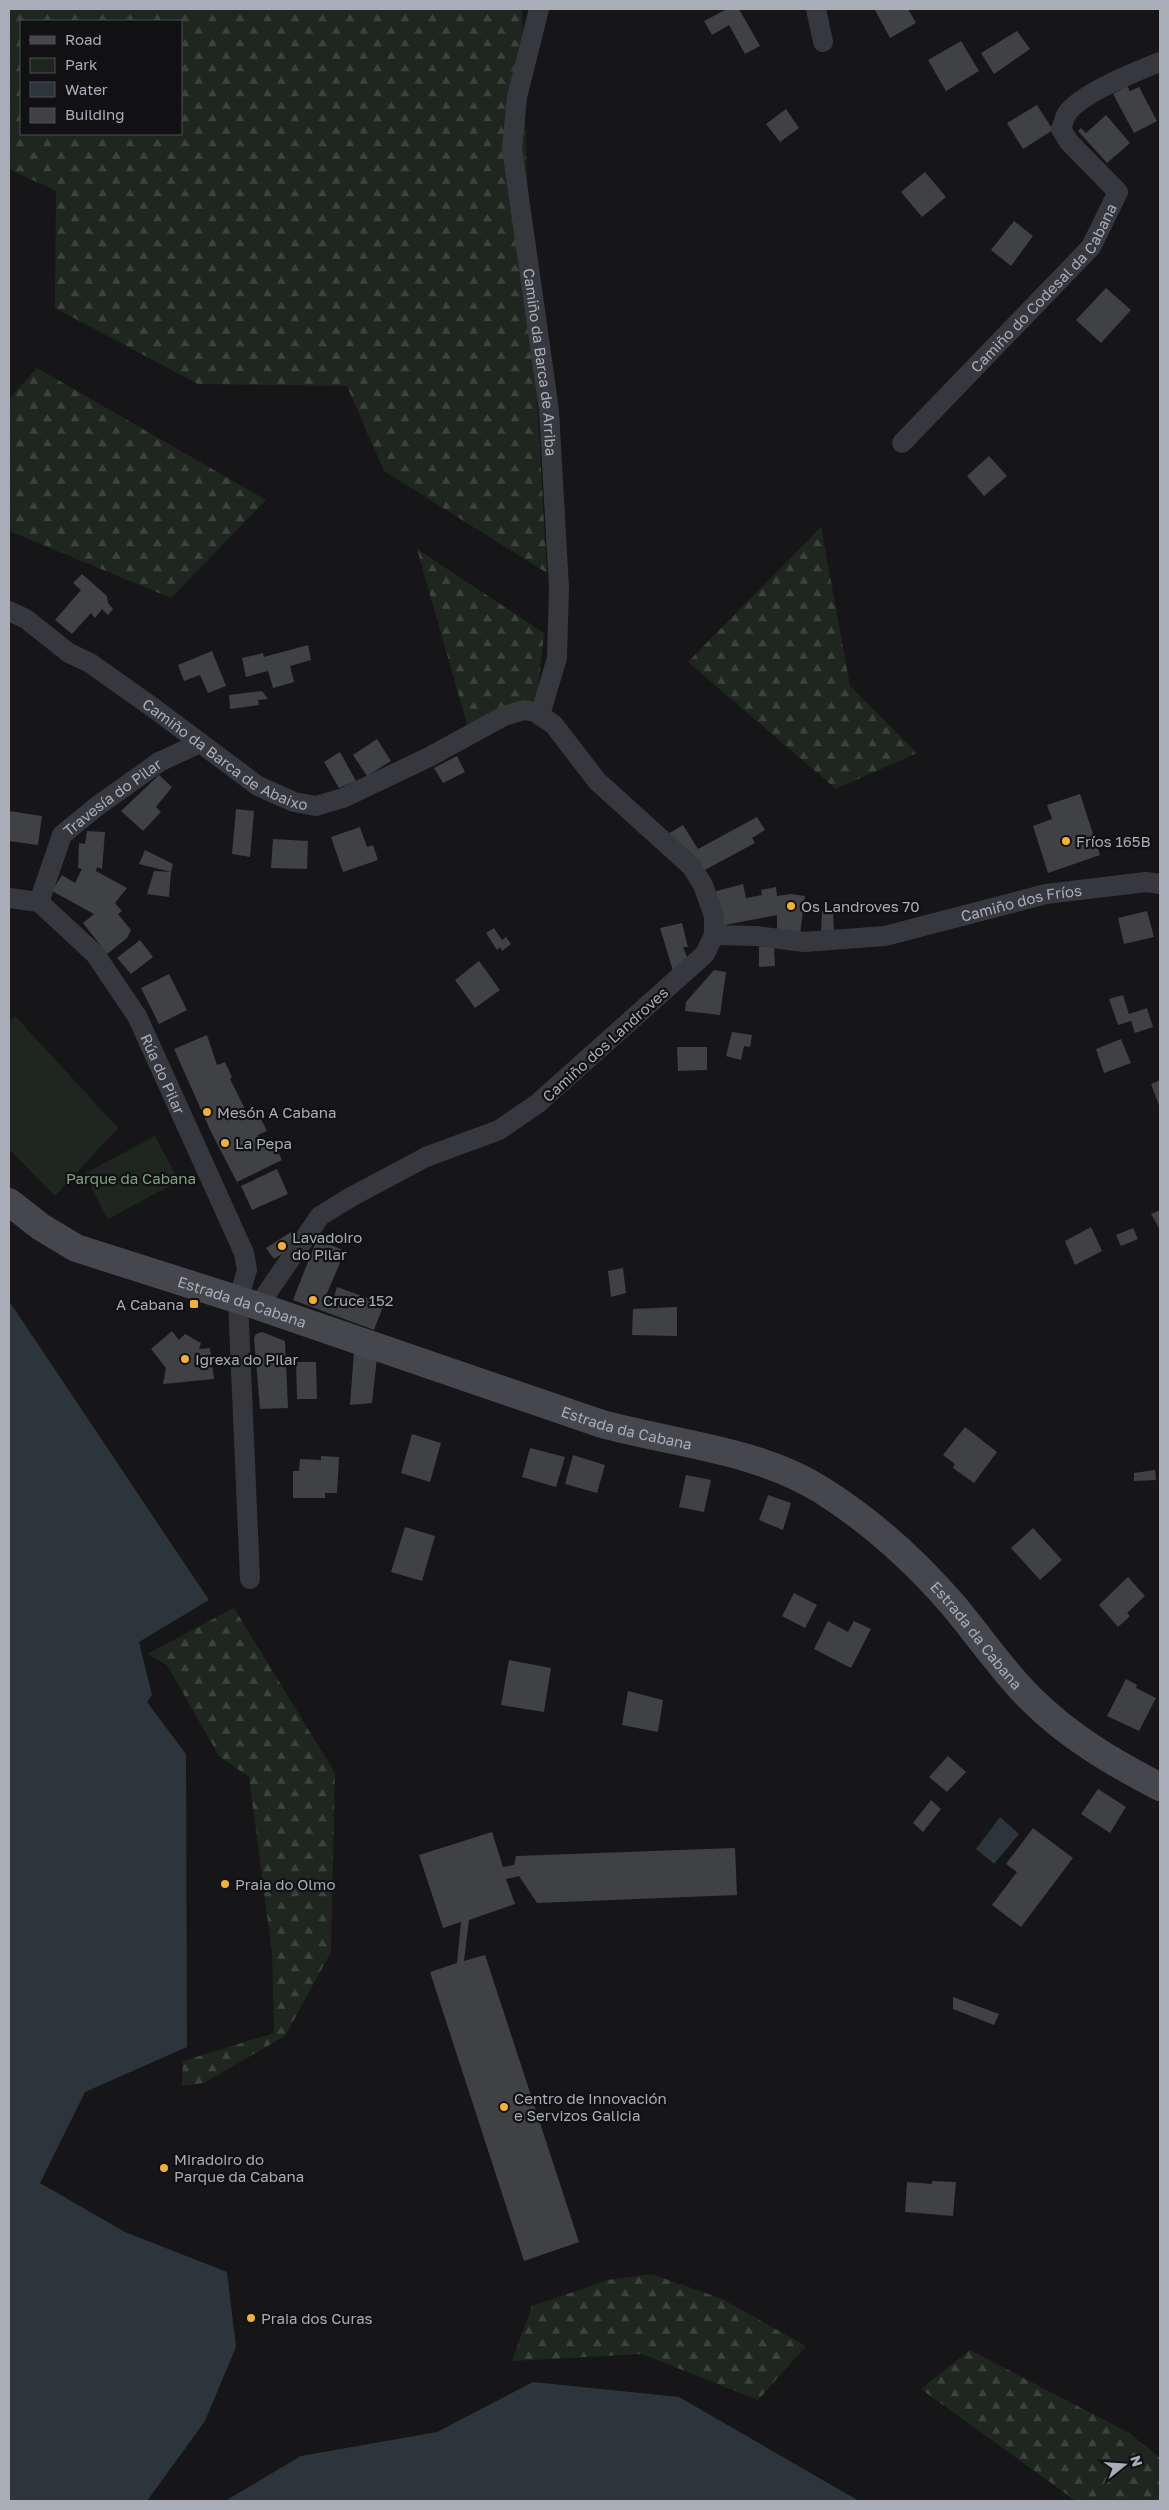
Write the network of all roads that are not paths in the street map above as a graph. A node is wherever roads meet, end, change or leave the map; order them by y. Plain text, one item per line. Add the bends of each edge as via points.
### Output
1 (539, 9) edge
2 (816, 9) edge
3 (823, 42) dead end
4 (1160, 62) edge
5 (902, 443) dead end
6 (9, 611) edge
7 (540, 715) junction
8 (200, 743) junction
9 (1160, 884) edge
10 (9, 898) edge
11 (39, 902) junction
12 (714, 935) junction
13 (9, 1202) edge
14 (248, 1303) junction
15 (250, 1579) dead end
16 (1160, 1788) edge

1 - 7 street, Camiño da Barca de Arriba via 517,97 512,148 548,410 559,588 557,658
2 - 3 street
4 - 5 street, Camiño do Codesal da Cabana via 1091,94 1067,114 1062,129 1069,142 1118,192 1111,209 1091,247
6 - 8 street, Camiño da Barca de Abaixo via 26,618 69,653 98,669
7 - 8 street, Camiño da Barca de Abaixo via 524,710 504,716 429,757 343,798 316,806 294,802 258,786
7 - 12 street via 554,724 597,781 691,866 703,885 714,916
8 - 11 street, Travesía do Pilar via 159,762 62,835
9 - 12 street, Camiño dos Fríos via 1146,882 1046,894 885,936 804,942
10 - 11 street
11 - 14 street, Rúa do Pilar via 95,954 137,1016 244,1253
12 - 14 street, Camiño dos Landroves via 705,954 536,1104 499,1130 426,1157 320,1216
13 - 14 main road, Estrada da Cabana via 76,1248
14 - 15 street, Rúa do Pilar
14 - 16 main road, Estrada da Cabana via 599,1423 756,1461 821,1490 862,1517 910,1558 1029,1697 1054,1720 1077,1740

